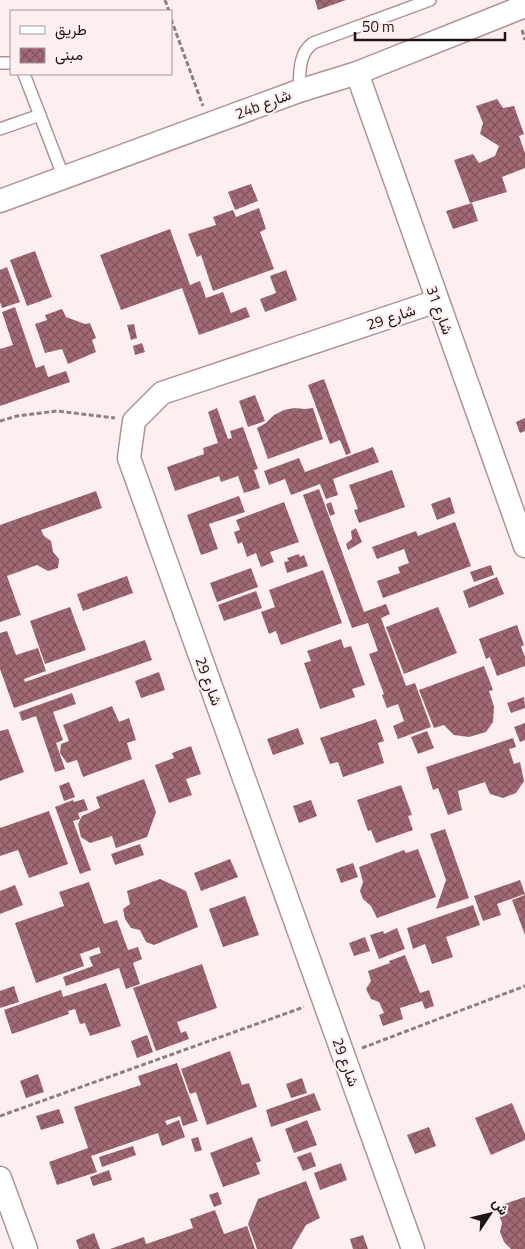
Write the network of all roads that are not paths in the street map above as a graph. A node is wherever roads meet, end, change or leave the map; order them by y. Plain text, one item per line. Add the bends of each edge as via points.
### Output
1 (430, 0) edge
2 (525, 6) edge
3 (357, 73) junction
4 (24, 75) edge
5 (299, 90) junction
6 (40, 115) junction
7 (0, 129) edge
8 (64, 178) junction
9 (0, 201) edge
10 (437, 301) junction
11 (525, 546) edge
12 (0, 1178) edge
13 (26, 1249) edge
14 (413, 1249) edge

1 - 5 lane via 313,43 303,55
2 - 3 street, 24b شارع
3 - 5 street, 24b شارع
3 - 10 street, شارع 31
4 - 6 lane
5 - 8 street, 24b شارع
6 - 7 lane
6 - 8 lane
8 - 9 street, 24b شارع
10 - 11 street, شارع 31
10 - 14 street, شارع 29 via 162,393 134,421 129,458
12 - 13 street

